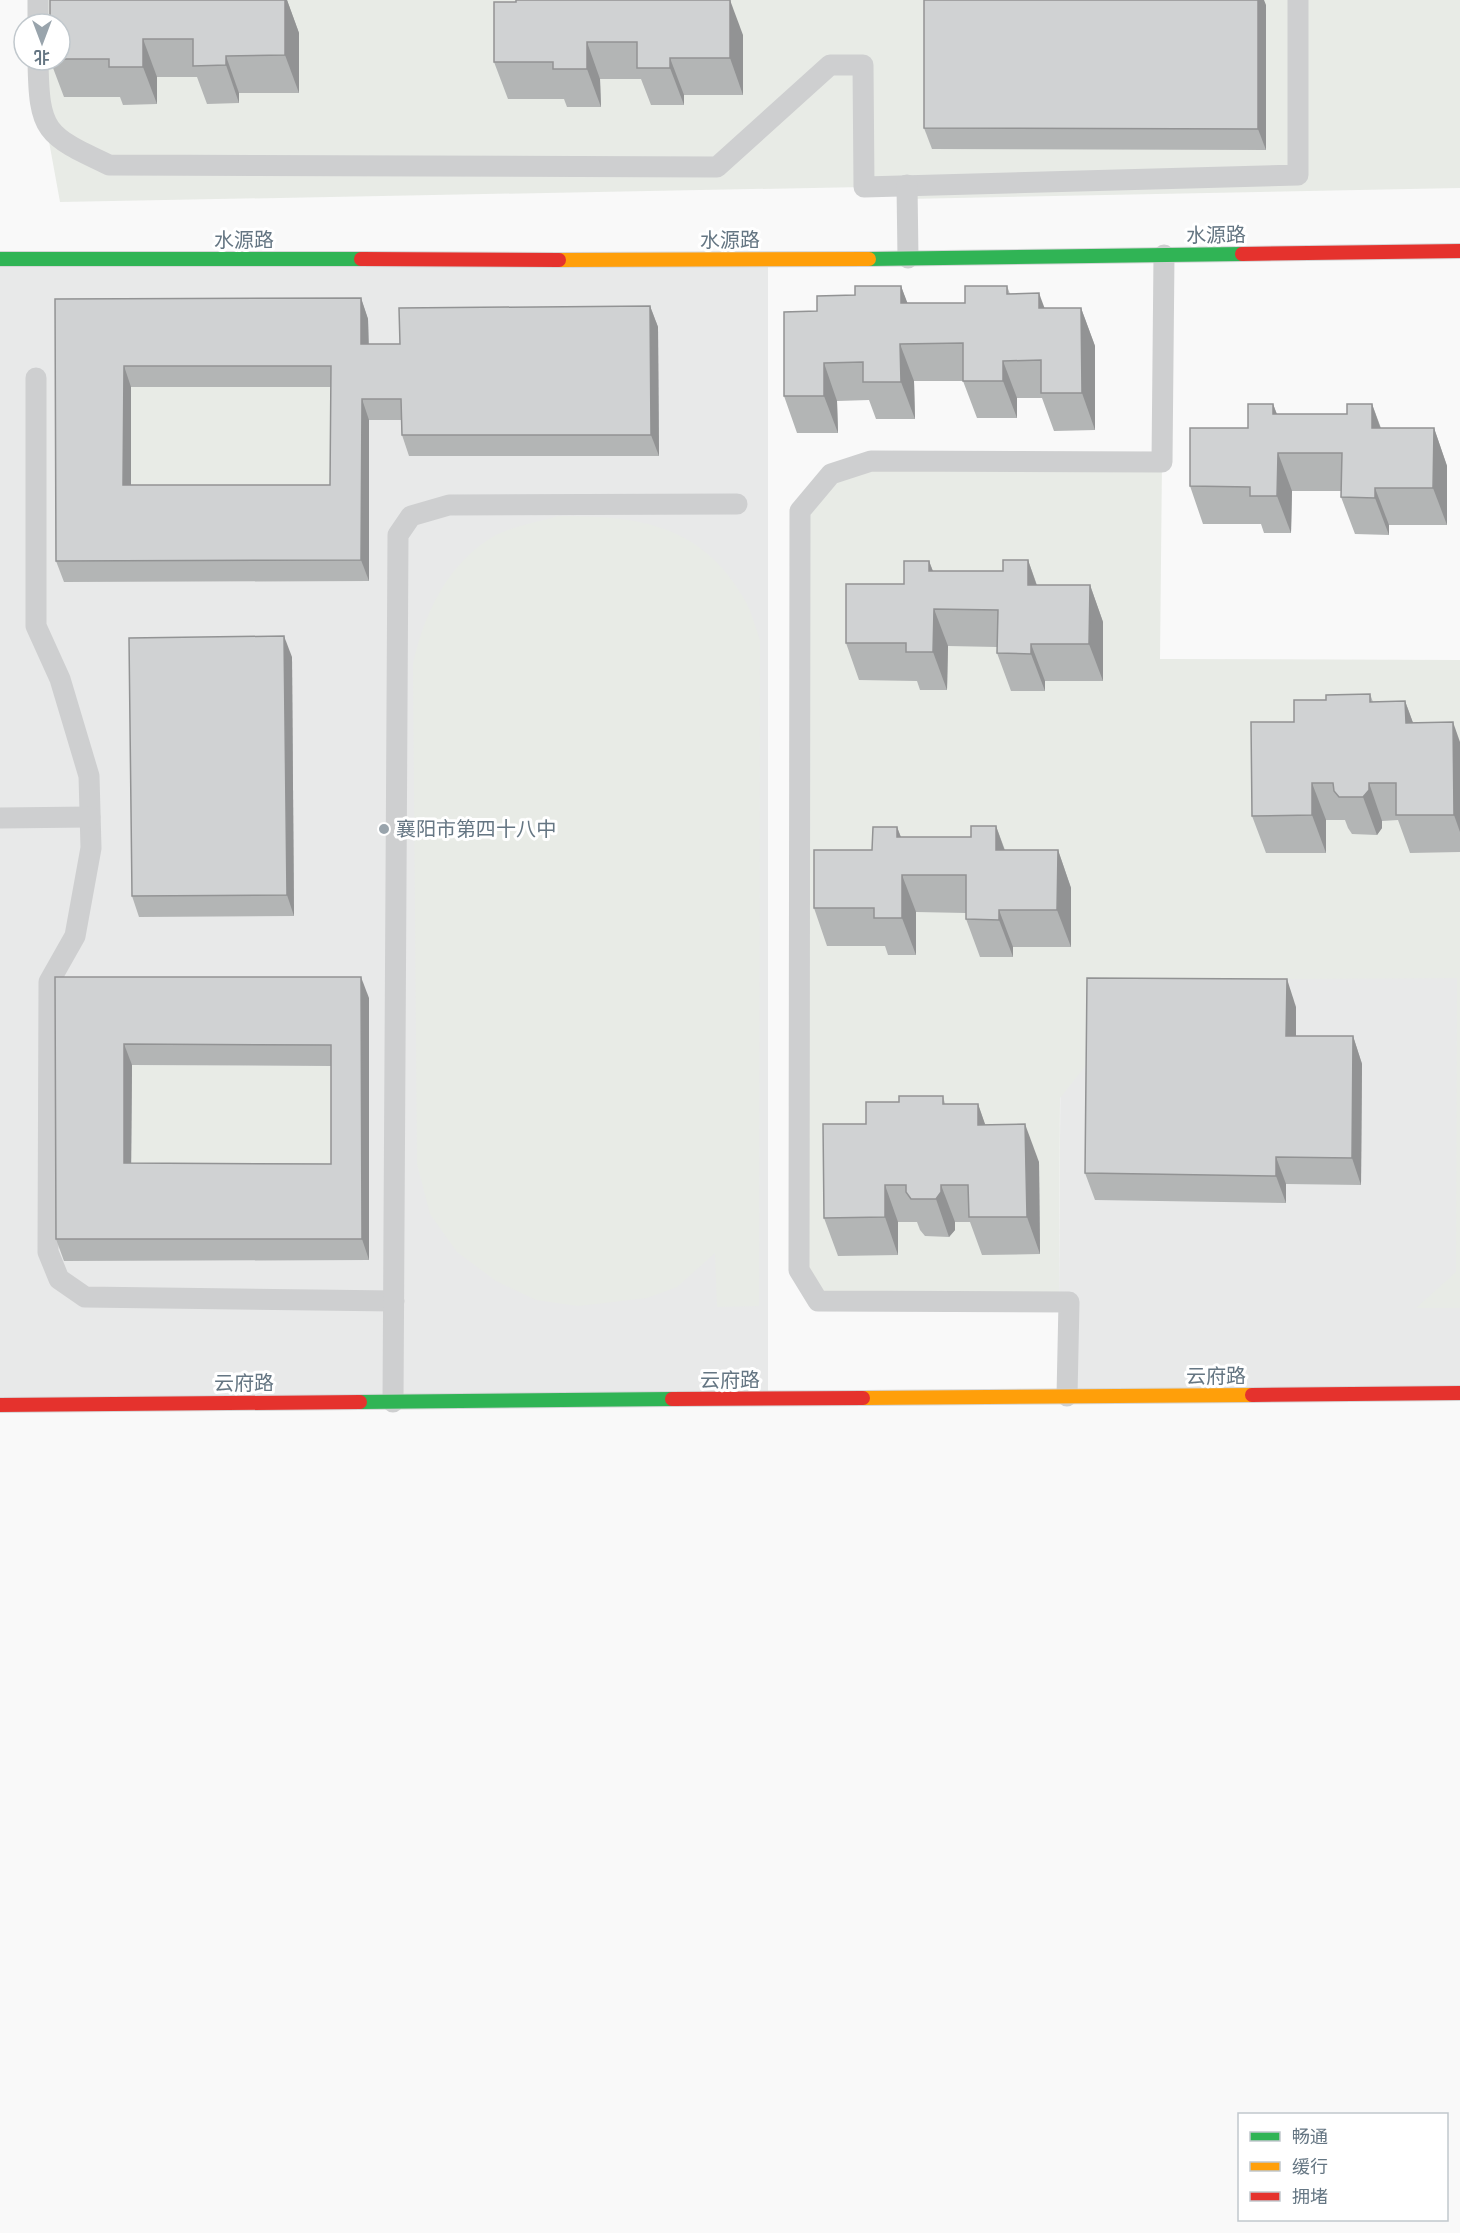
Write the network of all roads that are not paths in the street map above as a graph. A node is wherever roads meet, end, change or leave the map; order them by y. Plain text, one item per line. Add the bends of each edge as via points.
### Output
1 (1298, 0) edge
2 (38, 72) edge
3 (907, 185) junction
4 (1460, 251) edge
5 (1164, 255) junction
6 (908, 258) junction
7 (0, 259) edge
8 (36, 378) dead end
9 (737, 504) dead end
10 (90, 817) junction
11 (0, 818) edge
12 (394, 1300) junction
13 (1460, 1393) edge
14 (1067, 1396) junction
15 (393, 1402) junction
16 (0, 1405) edge

1 - 3 lane via 1298,175
2 - 3 lane via 39,102 46,125 68,145 110,165 717,167 830,65 863,65 864,187
3 - 6 lane
4 - 5 street, 水源路
5 - 6 street, 水源路
5 - 14 lane via 1162,462 871,461 831,474 800,511 799,1270 818,1300 1069,1302
6 - 7 street, 水源路
8 - 10 lane via 36,626 60,679 89,776
9 - 12 lane via 449,505 411,516 398,535
10 - 11 lane
10 - 12 lane via 91,848 75,936 49,982 48,1252 59,1279 85,1297
12 - 15 lane
13 - 14 street, 云府路
14 - 15 street, 云府路
15 - 16 street, 云府路

